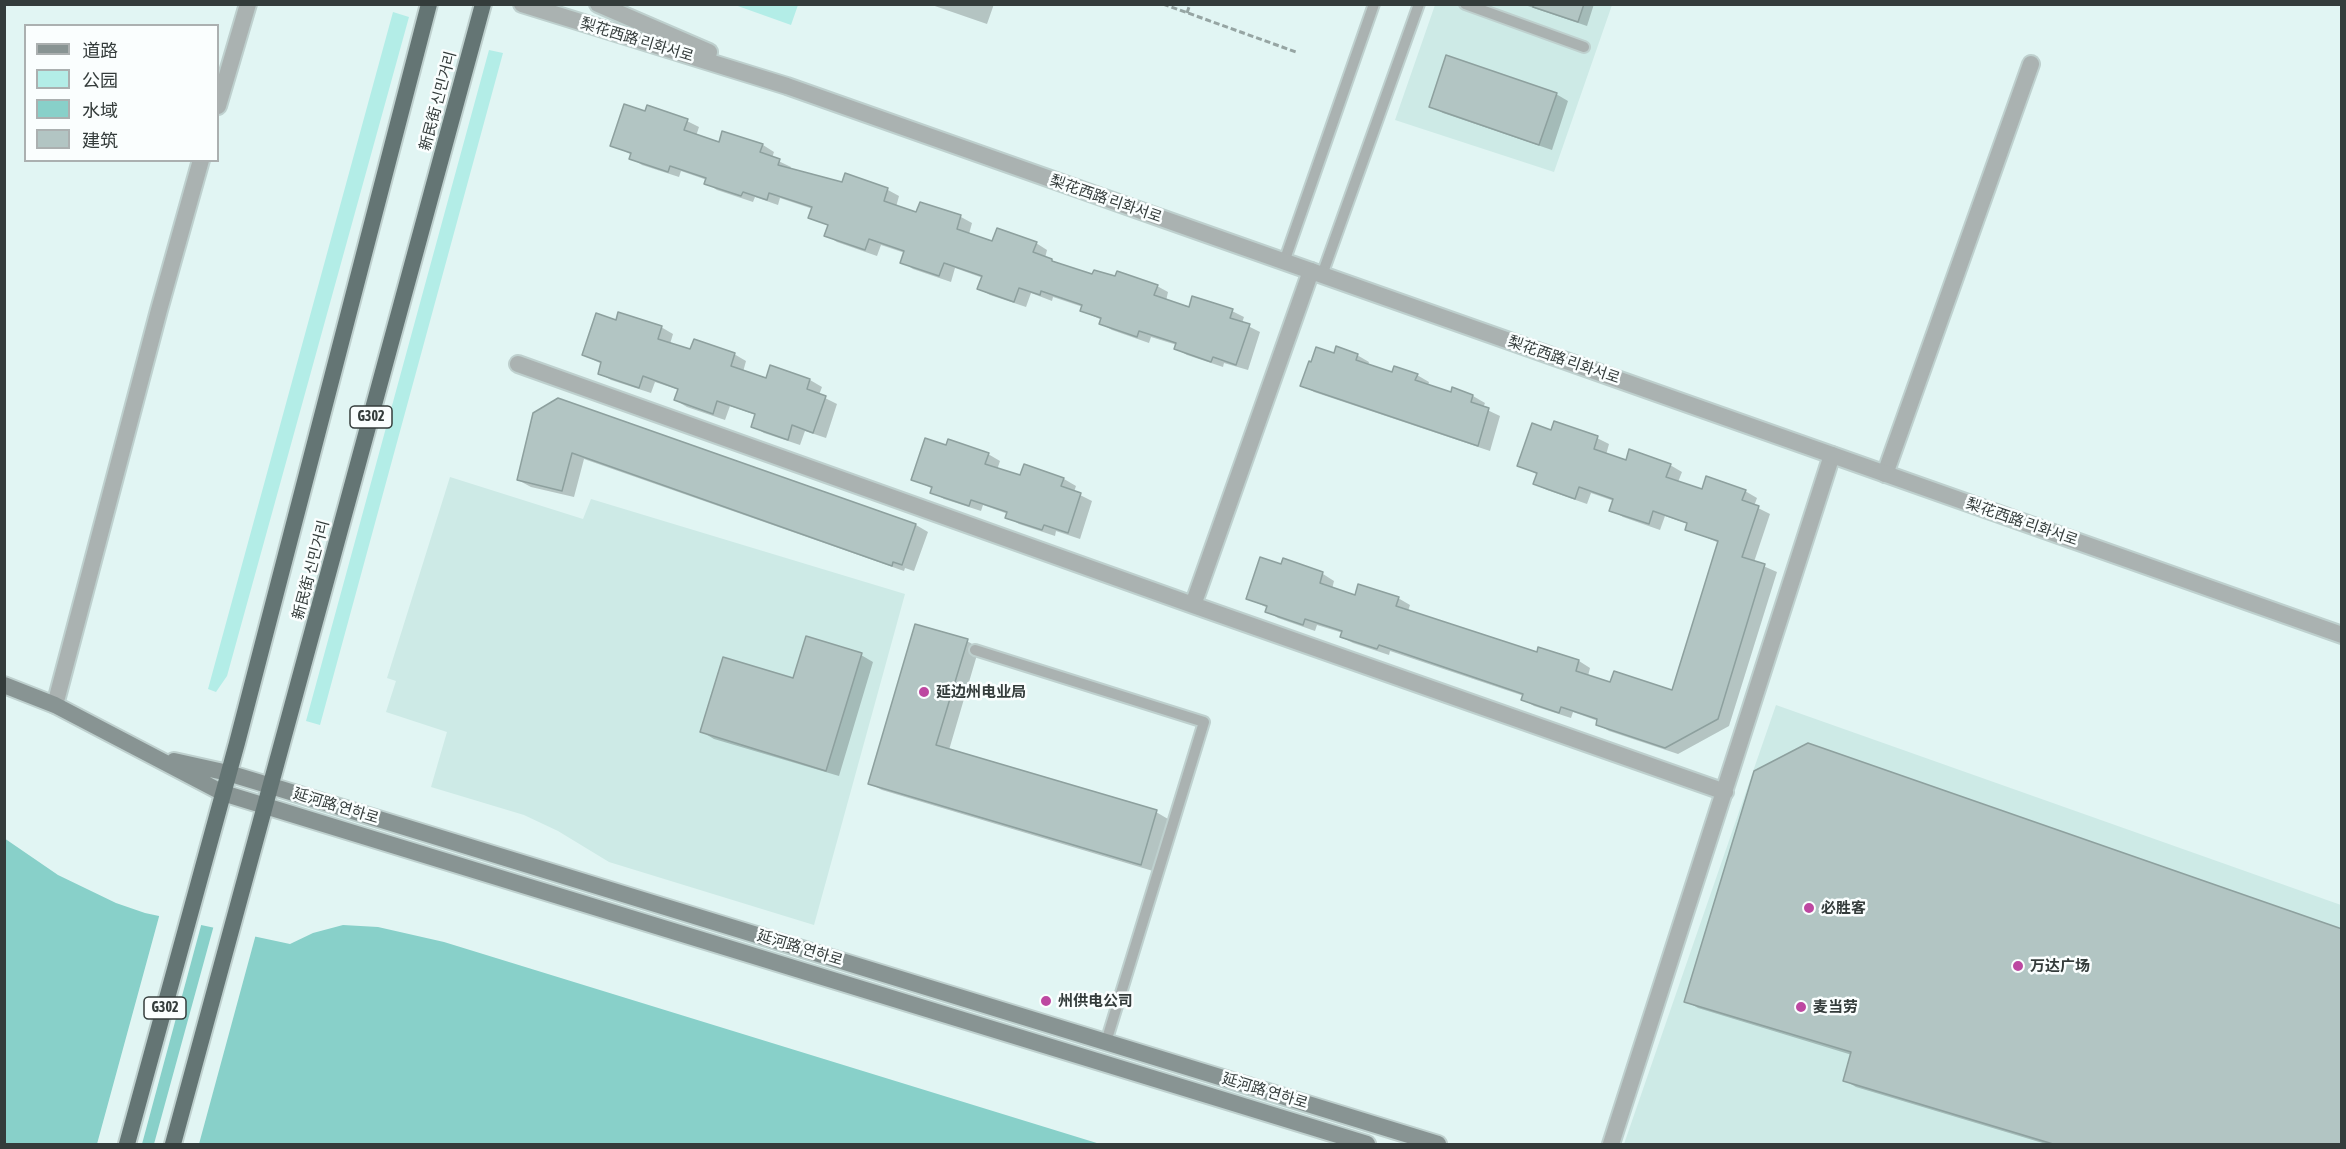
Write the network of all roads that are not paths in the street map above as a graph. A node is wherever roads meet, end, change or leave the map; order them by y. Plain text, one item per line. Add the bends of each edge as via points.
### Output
1 (248, 4) edge
2 (483, 4) edge
3 (522, 4) edge
4 (598, 4) edge
5 (1374, 4) edge
6 (1419, 4) edge
7 (1465, 4) edge
8 (428, 7) edge
9 (1584, 47) dead end
10 (2031, 64) dead end
11 (787, 86) junction
12 (219, 103) edge
13 (200, 162) edge
14 (1284, 262) junction
15 (1316, 273) junction
16 (518, 364) dead end
17 (1832, 455) junction
18 (1886, 474) junction
19 (1193, 606) junction
20 (2342, 635) edge
21 (975, 650) dead end
22 (4, 685) edge
23 (55, 705) junction
24 (161, 759) junction
25 (228, 773) junction
26 (271, 786) junction
27 (1725, 792) junction
28 (223, 793) junction
29 (266, 806) junction
30 (1106, 1042) junction
31 (127, 1144) edge
32 (173, 1144) edge
33 (1367, 1144) edge
34 (1438, 1144) edge
35 (1611, 1144) edge

1 - 12 street
2 - 26 highway, 新民街 신민거리 / G302
3 - 11 street, 梨花西路 리화서로
4 - 11 street, 梨花西路 리화서로
5 - 14 lane
6 - 15 lane
7 - 9 lane
8 - 25 highway, 新民街 신민거리 / G302
10 - 18 street
11 - 14 street, 梨花西路 리화서로
13 - 23 street
14 - 15 street, 梨花西路 리화서로
15 - 17 street, 梨花西路 리화서로
15 - 19 street
16 - 19 street
17 - 18 street, 梨花西路 리화서로
17 - 27 street
18 - 20 street, 梨花西路 리화서로
19 - 27 street
21 - 30 lane via 1204,722
22 - 23 main road, 延河路 연하로
23 - 24 main road, 延河路 연하로
24 - 25 main road, 延河路 연하로
24 - 28 main road, 延河路 연하로
25 - 26 main road, 延河路 연하로
25 - 28 highway, 新民街 신민거리 / G302
26 - 29 highway, 新民街 신민거리 / G302
26 - 30 main road, 延河路 연하로
27 - 35 street
28 - 29 main road, 延河路 연하로
28 - 31 highway, 新民街 신민거리 / G302
29 - 32 highway, 新民街 신민거리 / G302
29 - 33 main road, 延河路 연하로
30 - 34 main road, 延河路 연하로

